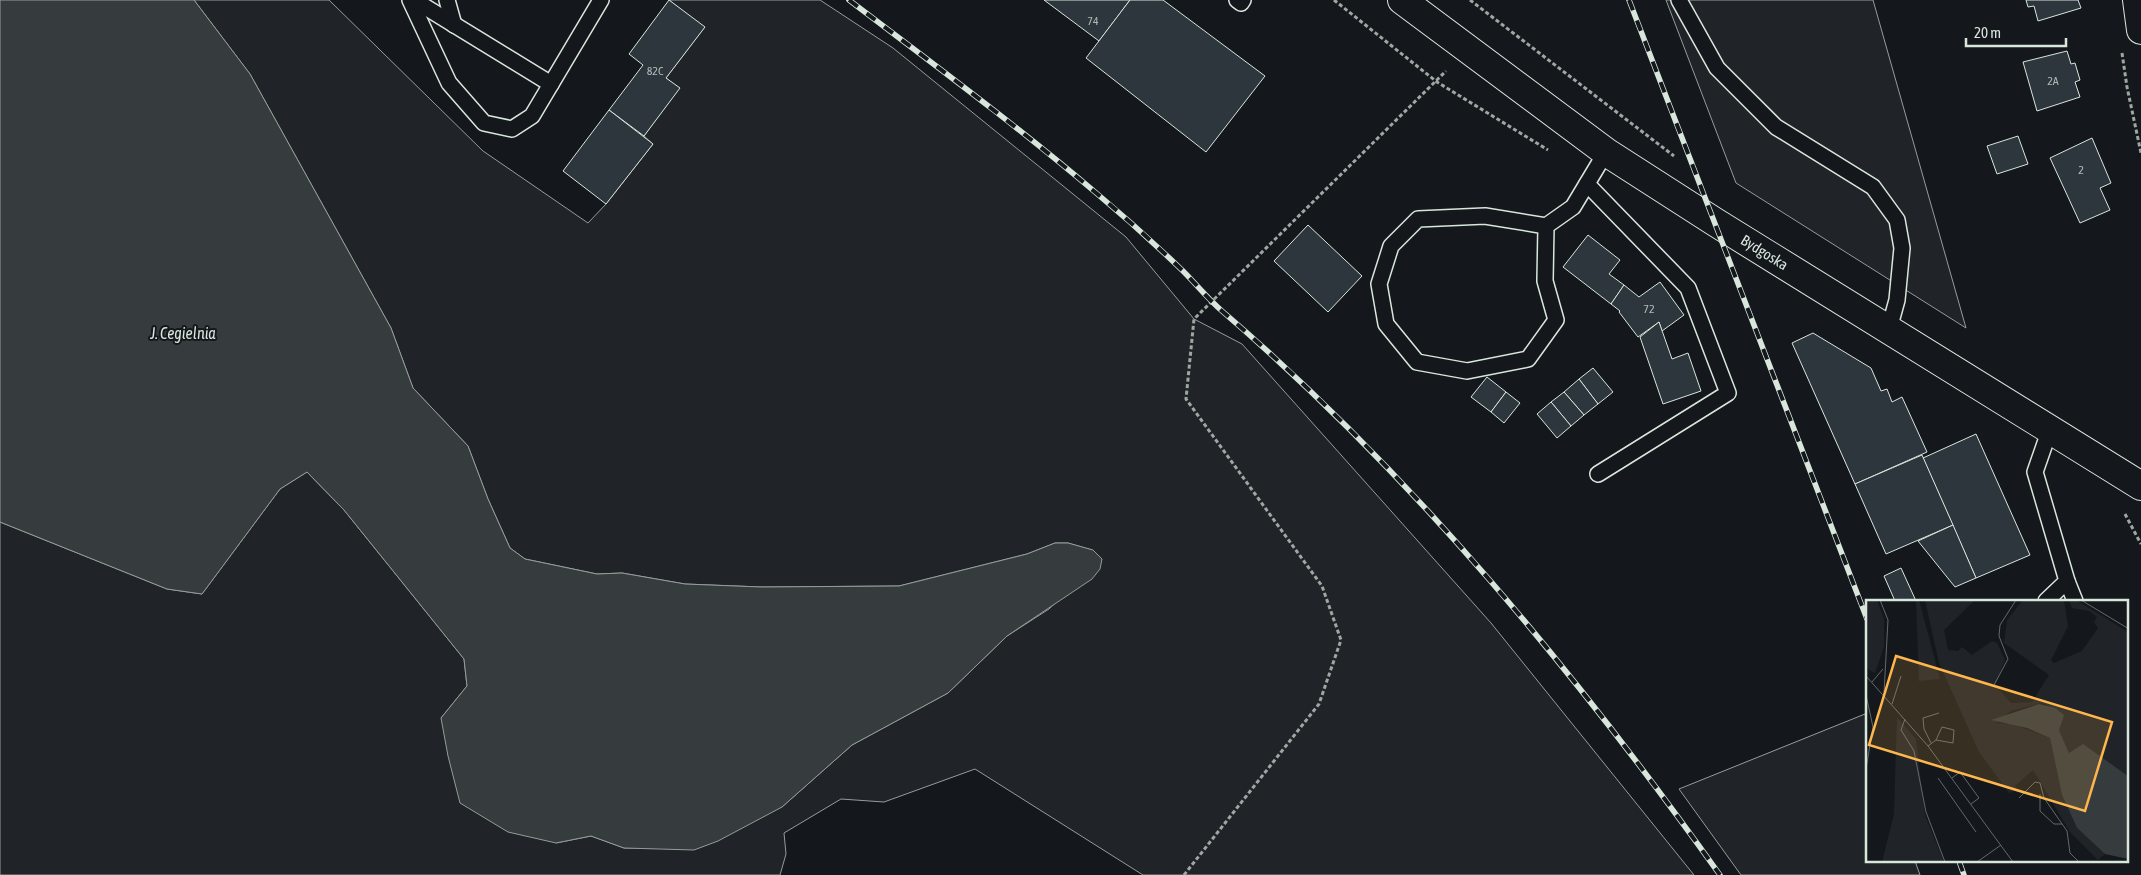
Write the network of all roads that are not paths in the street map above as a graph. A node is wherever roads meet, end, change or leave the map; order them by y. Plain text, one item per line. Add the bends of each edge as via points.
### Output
1 (410, 0) edge
2 (414, 0) edge
3 (447, 0) edge
4 (601, 0) edge
5 (1237, 0) edge
6 (1243, 0) edge
7 (1402, 0) edge
8 (1679, 0) edge
9 (2137, 0) edge
10 (454, 25) junction
11 (2141, 30) edge
12 (551, 84) junction
13 (1606, 152) junction
14 (1587, 184) junction
15 (1546, 226) junction
16 (1889, 329) junction
17 (2050, 429) junction
18 (1598, 474) dead end
19 (2141, 486) edge
20 (2068, 581) junction
21 (2047, 600) edge
22 (2075, 600) edge

1 - 12 lane via 449,83 484,123 512,129 532,116
2 - 10 lane
3 - 10 lane
4 - 12 lane
5 - 6 lane
7 - 13 street, Bydgoska
8 - 16 lane via 1717,68 1776,127 1873,187 1897,220 1902,248 1897,300
9 - 11 street
10 - 12 lane
13 - 14 lane
13 - 16 street, Bydgoska
14 - 15 lane via 1573,207
14 - 18 lane via 1688,288 1728,394
15 - 15 lane via 1485,216 1418,219 1391,246 1379,284 1386,324 1417,362 1467,371 1528,359 1556,320 1545,281
16 - 17 street, Bydgoska
17 - 19 street, Bydgoska
17 - 20 lane via 2035,472
20 - 21 lane
20 - 22 lane

